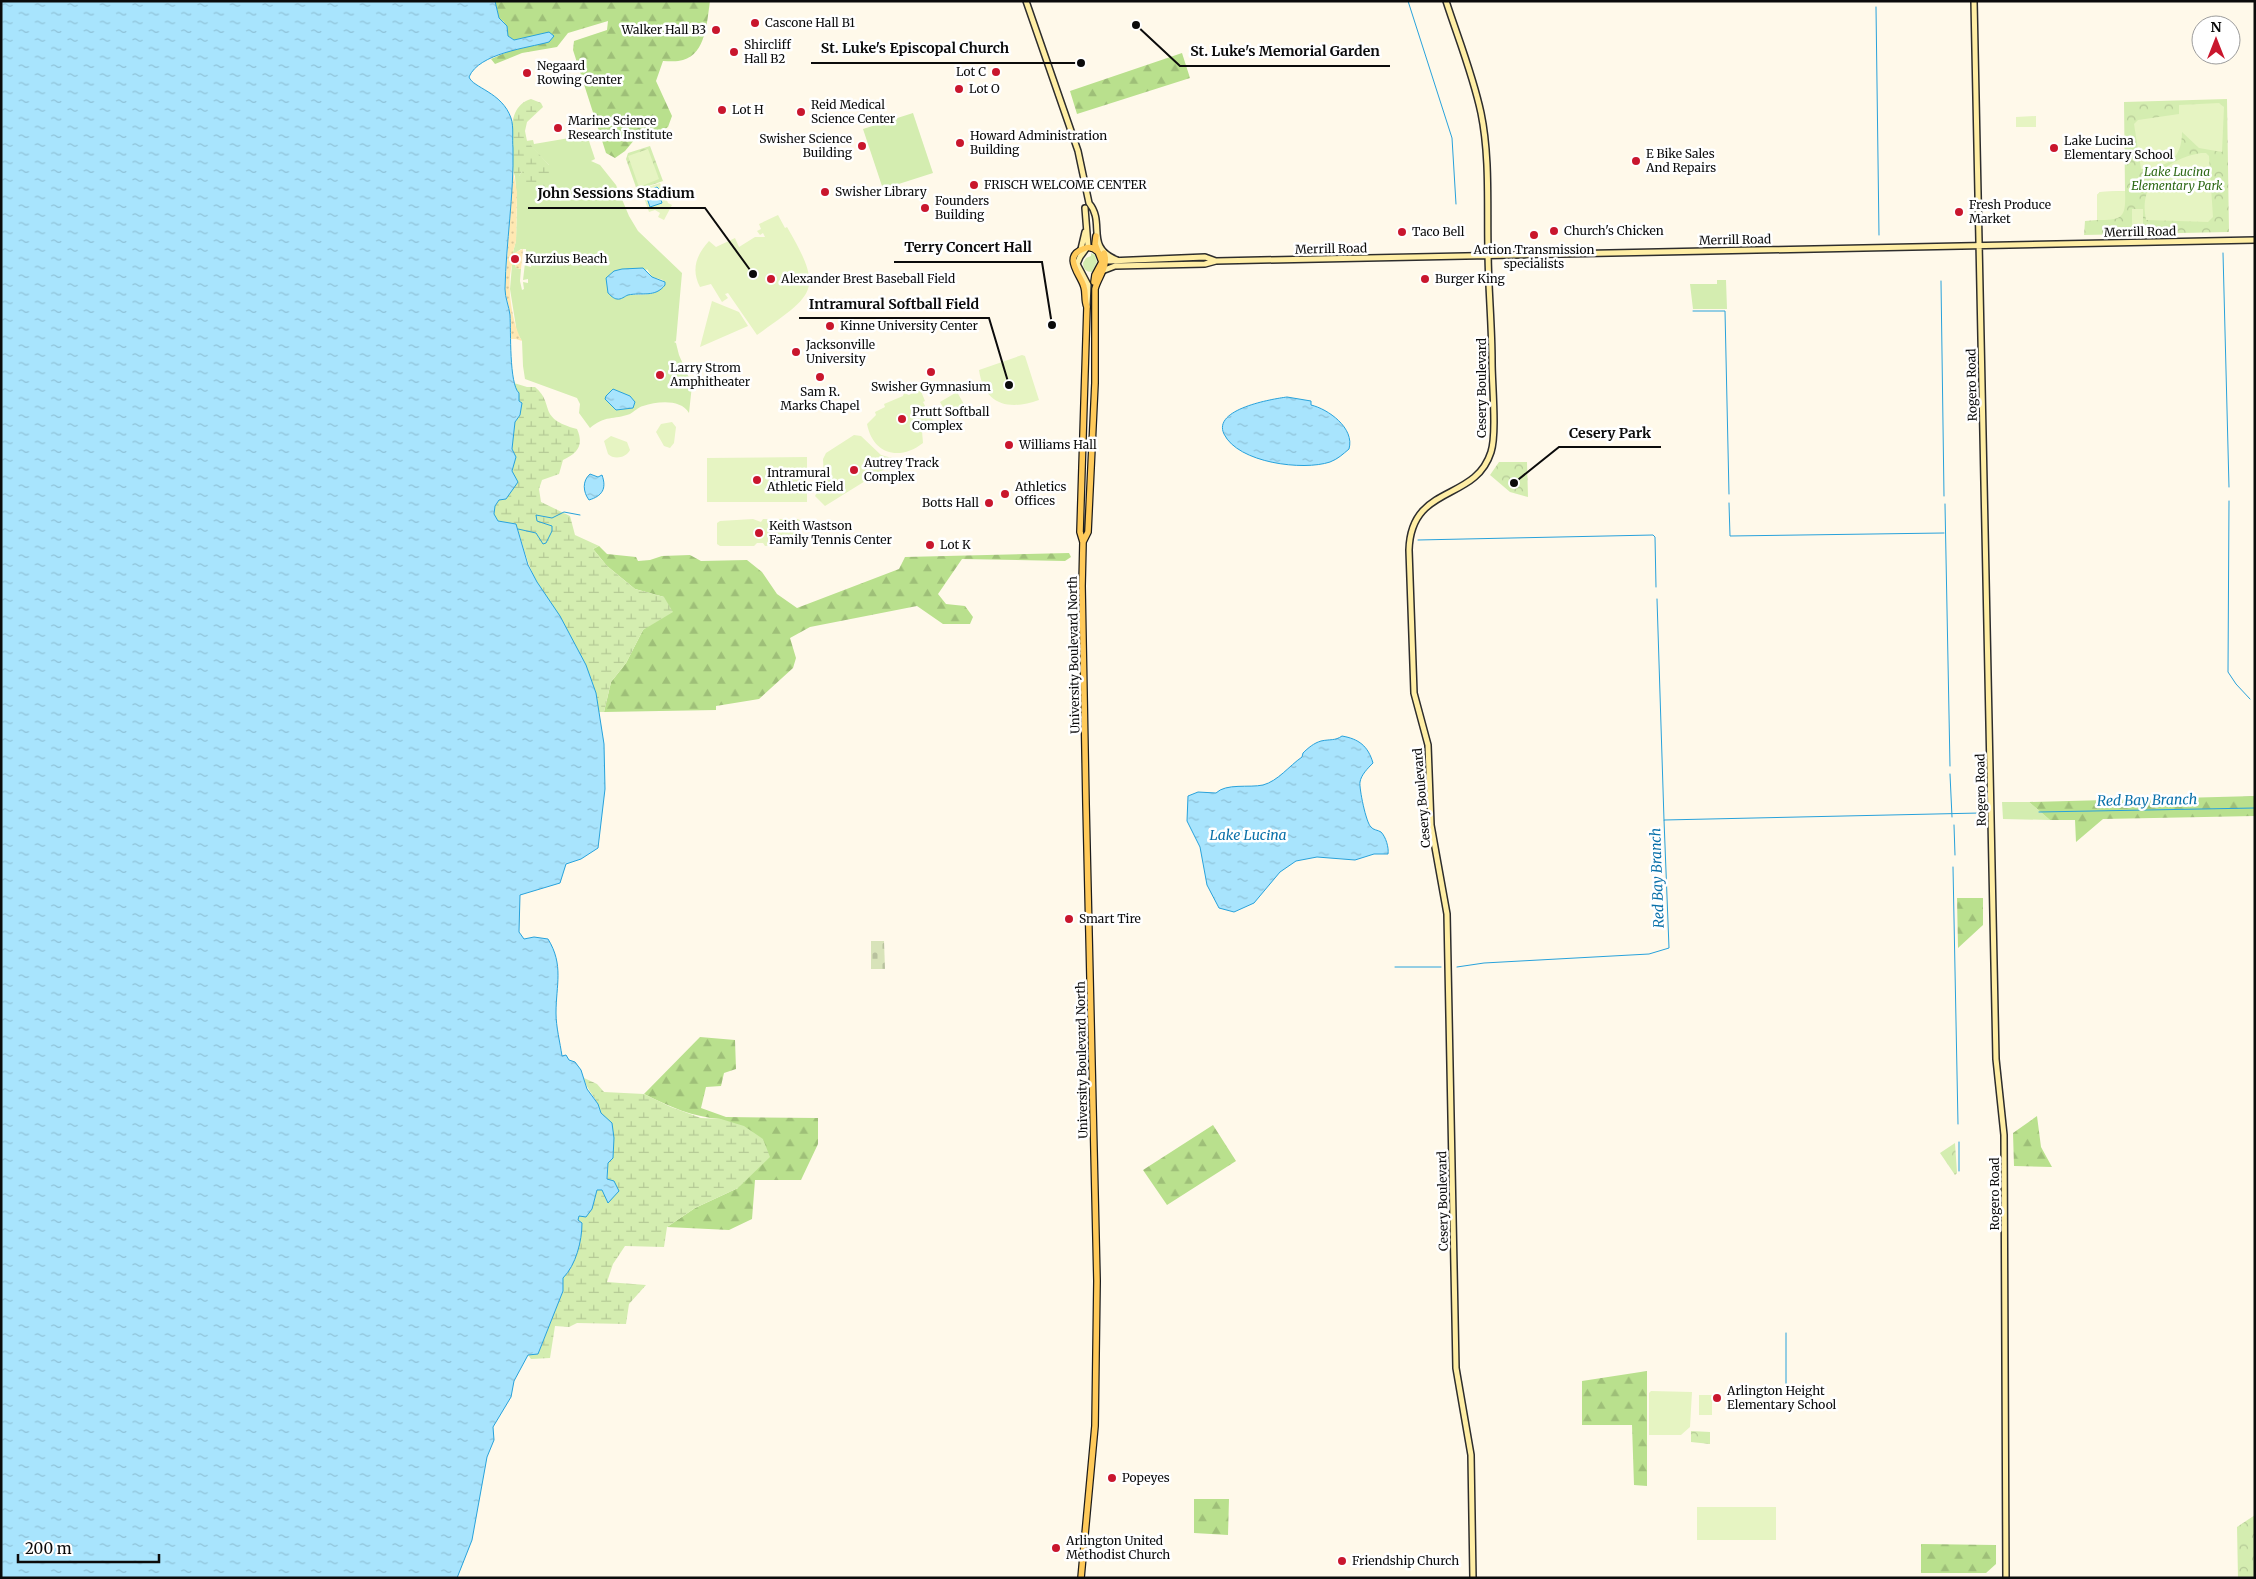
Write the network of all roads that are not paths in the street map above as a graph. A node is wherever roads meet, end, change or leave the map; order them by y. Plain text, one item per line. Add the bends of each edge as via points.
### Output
1 (1026, 1) edge
2 (1446, 1) edge
3 (1974, 1) edge
4 (1087, 206) junction
5 (1096, 236) joint
6 (2255, 240) edge
7 (1979, 246) junction
8 (1085, 249) junction
9 (1102, 256) junction
10 (1488, 256) junction
11 (1216, 261) junction
12 (1099, 274) junction
13 (1082, 275) junction
14 (1087, 307) junction
15 (1083, 456) junction
16 (1092, 457) junction
17 (1083, 542) junction
18 (1081, 1578) edge
19 (1473, 1578) edge
20 (2006, 1578) edge

1 - 4 main road via 1076,144
2 - 10 main road, Cesery Boulevard via 1478,100 1486,144
3 - 7 main road, Rogero Road
4 - 5 main road via 1094,209
4 - 8 main road
5 - 9 main road via 1095,243
6 - 7 main road, Merrill Road
7 - 10 main road, Merrill Road
7 - 20 main road, Rogero Road via 1996,1059 2004,1135
8 - 9 main road
8 - 13 main road via 1078,261
8 - 14 main road, University Boulevard North via 1076,256 1074,266 1083,283
9 - 11 main road, Merrill Road via 1117,260 1205,257
9 - 12 main road
9 - 12 main road
10 - 11 main road, Merrill Road
10 - 19 main road, Cesery Boulevard via 1493,435 1490,454 1475,477 1434,500 1420,513 1411,530 1409,550 1414,693 1428,745 1432,826 1447,914 1456,1368 1471,1455
11 - 12 main road, Merrill Road via 1115,266
12 - 13 main road
12 - 16 main road, University Boulevard North via 1095,289
13 - 14 main road via 1088,289
14 - 15 main road, University Boulevard North
15 - 16 main road
15 - 17 main road, University Boulevard North via 1080,532
16 - 17 main road, University Boulevard North via 1088,532
17 - 18 main road, University Boulevard North via 1097,1327 1095,1426

